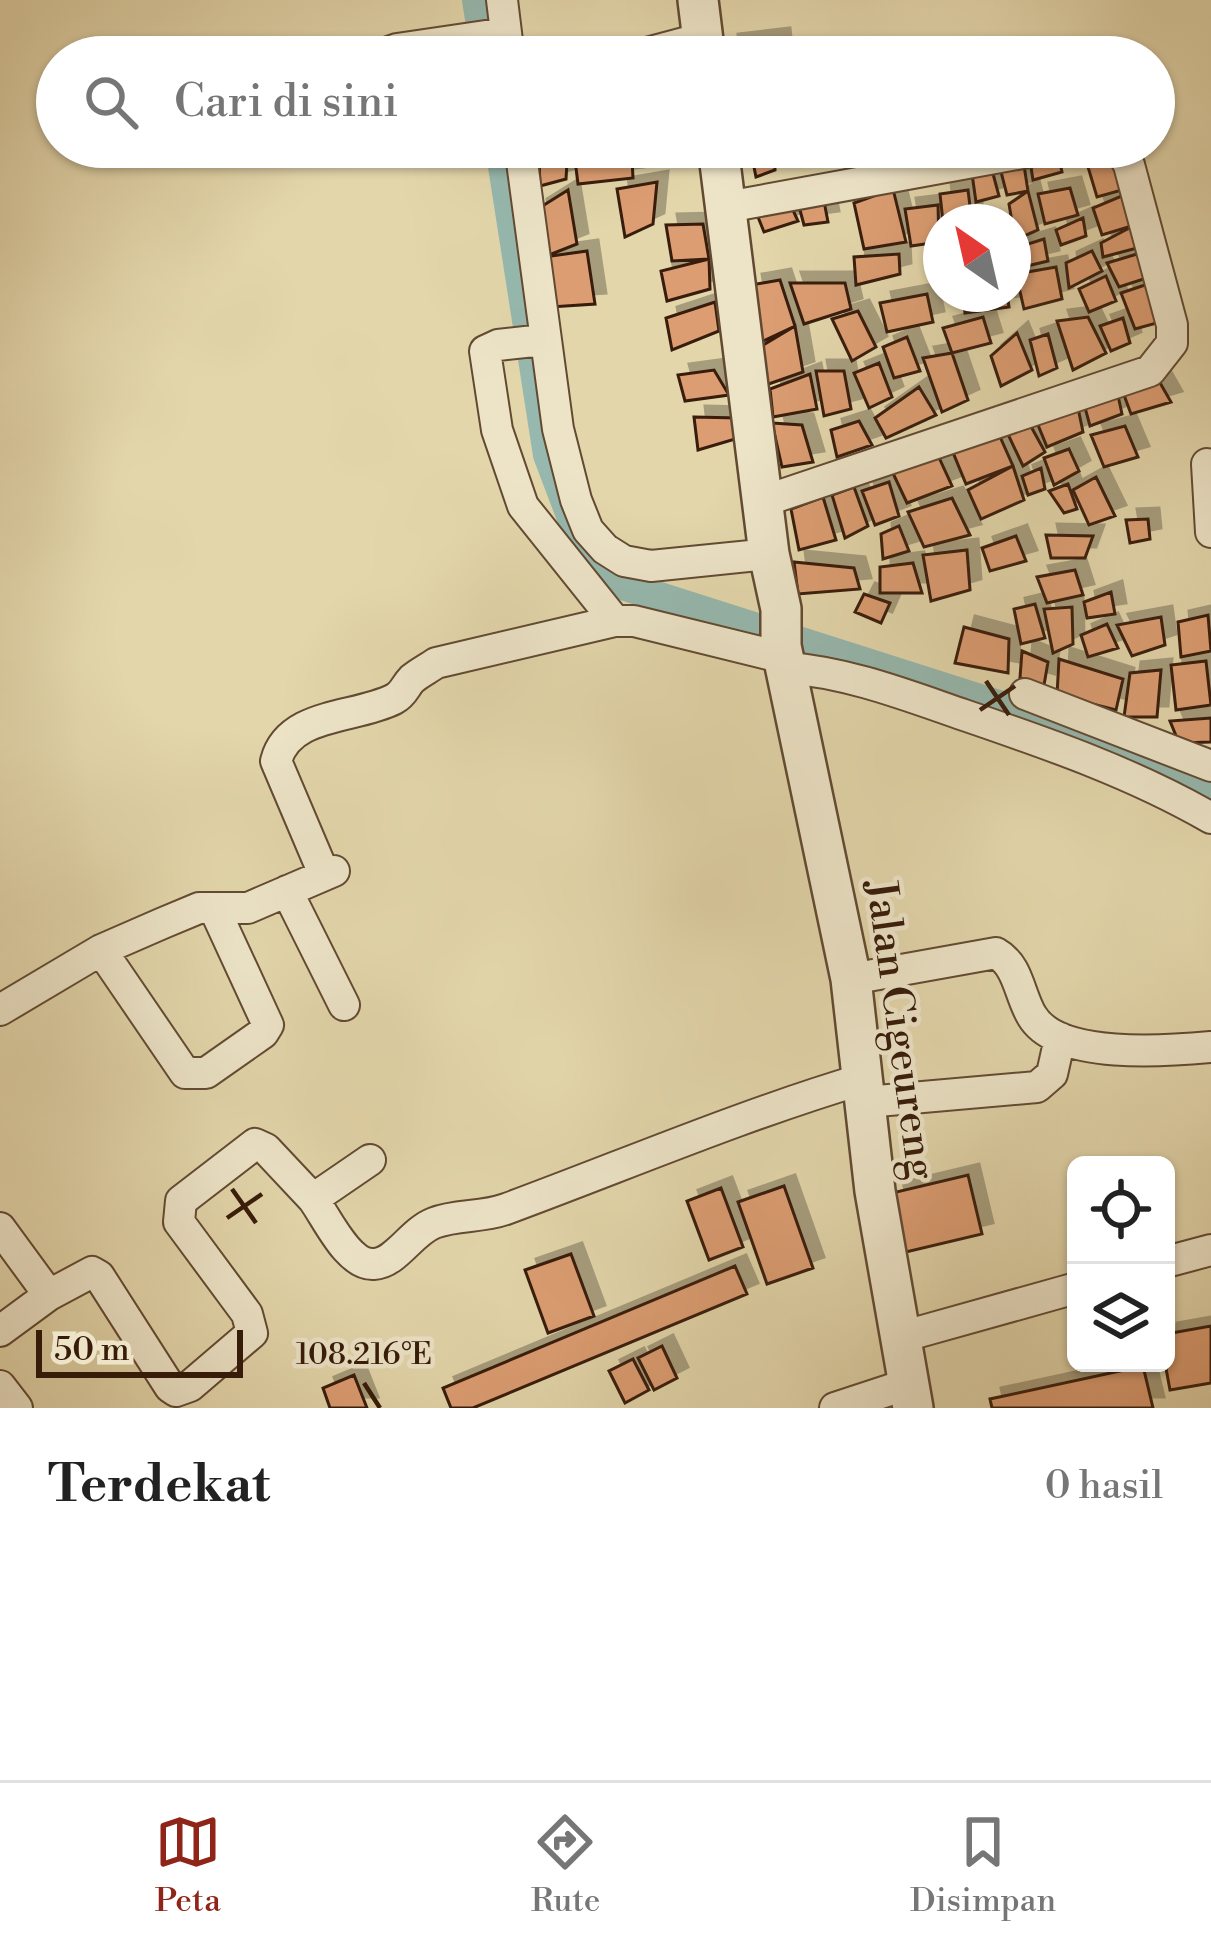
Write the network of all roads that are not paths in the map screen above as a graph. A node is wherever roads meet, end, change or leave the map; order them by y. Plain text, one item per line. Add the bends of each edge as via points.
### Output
1 (502, 0) edge
2 (502, 36) edge
3 (522, 168) edge
4 (722, 168) edge
5 (941, 168) edge
6 (1130, 168) edge
7 (728, 207) junction
8 (538, 340) junction
9 (1208, 464) dead end
10 (764, 501) junction
11 (1211, 532) edge
12 (769, 554) junction
13 (615, 621) junction
14 (783, 645) junction
15 (1024, 694) dead end
16 (1211, 766) edge
17 (1211, 818) edge
18 (287, 891) junction
19 (214, 908) junction
20 (101, 950) junction
21 (851, 980) junction
22 (344, 1005) dead end
23 (0, 1010) edge
24 (1060, 1038) junction
25 (1211, 1047) edge
26 (864, 1090) junction
27 (370, 1160) dead end
28 (313, 1199) junction
29 (0, 1228) edge
30 (1211, 1250) edge
31 (1175, 1260) edge
32 (1067, 1291) edge
33 (49, 1295) junction
34 (0, 1331) edge
35 (901, 1337) junction
36 (0, 1386) edge
37 (910, 1396) edge
38 (17, 1408) edge
39 (835, 1408) edge

1 - 2 street
3 - 8 street
4 - 7 street, Jalan Cigeureng
5 - 7 street
6 - 10 street via 1172,325 1172,343 1150,370
7 - 10 street, Jalan Cigeureng
8 - 12 street via 576,500 605,549 651,566
8 - 13 street via 485,351 496,430 523,506
9 - 11 street
10 - 12 street, Jalan Cigeureng
12 - 14 street, Jalan Cigeureng
13 - 14 street
13 - 18 street via 436,663 400,696 296,729 276,761 329,873
14 - 17 street via 823,670 1146,782
14 - 21 street, Jalan Cigeureng
15 - 16 street
18 - 19 street via 248,908
18 - 22 street
19 - 20 street
19 - 20 street via 268,1025 206,1073 184,1073
20 - 23 street
21 - 24 street via 996,953 1006,958 1031,1015
21 - 26 street, Jalan Cigeureng
24 - 25 street via 1161,1052
24 - 26 street via 1052,1074 1036,1088
26 - 28 street via 794,1100 498,1212 430,1224 380,1264 355,1258
26 - 35 street, Jalan Cigeureng
27 - 28 street
28 - 33 street via 255,1144 181,1202 178,1222 247,1314 252,1333 183,1390 170,1387 99,1276 86,1273
29 - 33 street
30 - 31 street
32 - 35 street
33 - 34 street
35 - 37 street, Jalan Cigeureng
36 - 38 street
37 - 39 street

